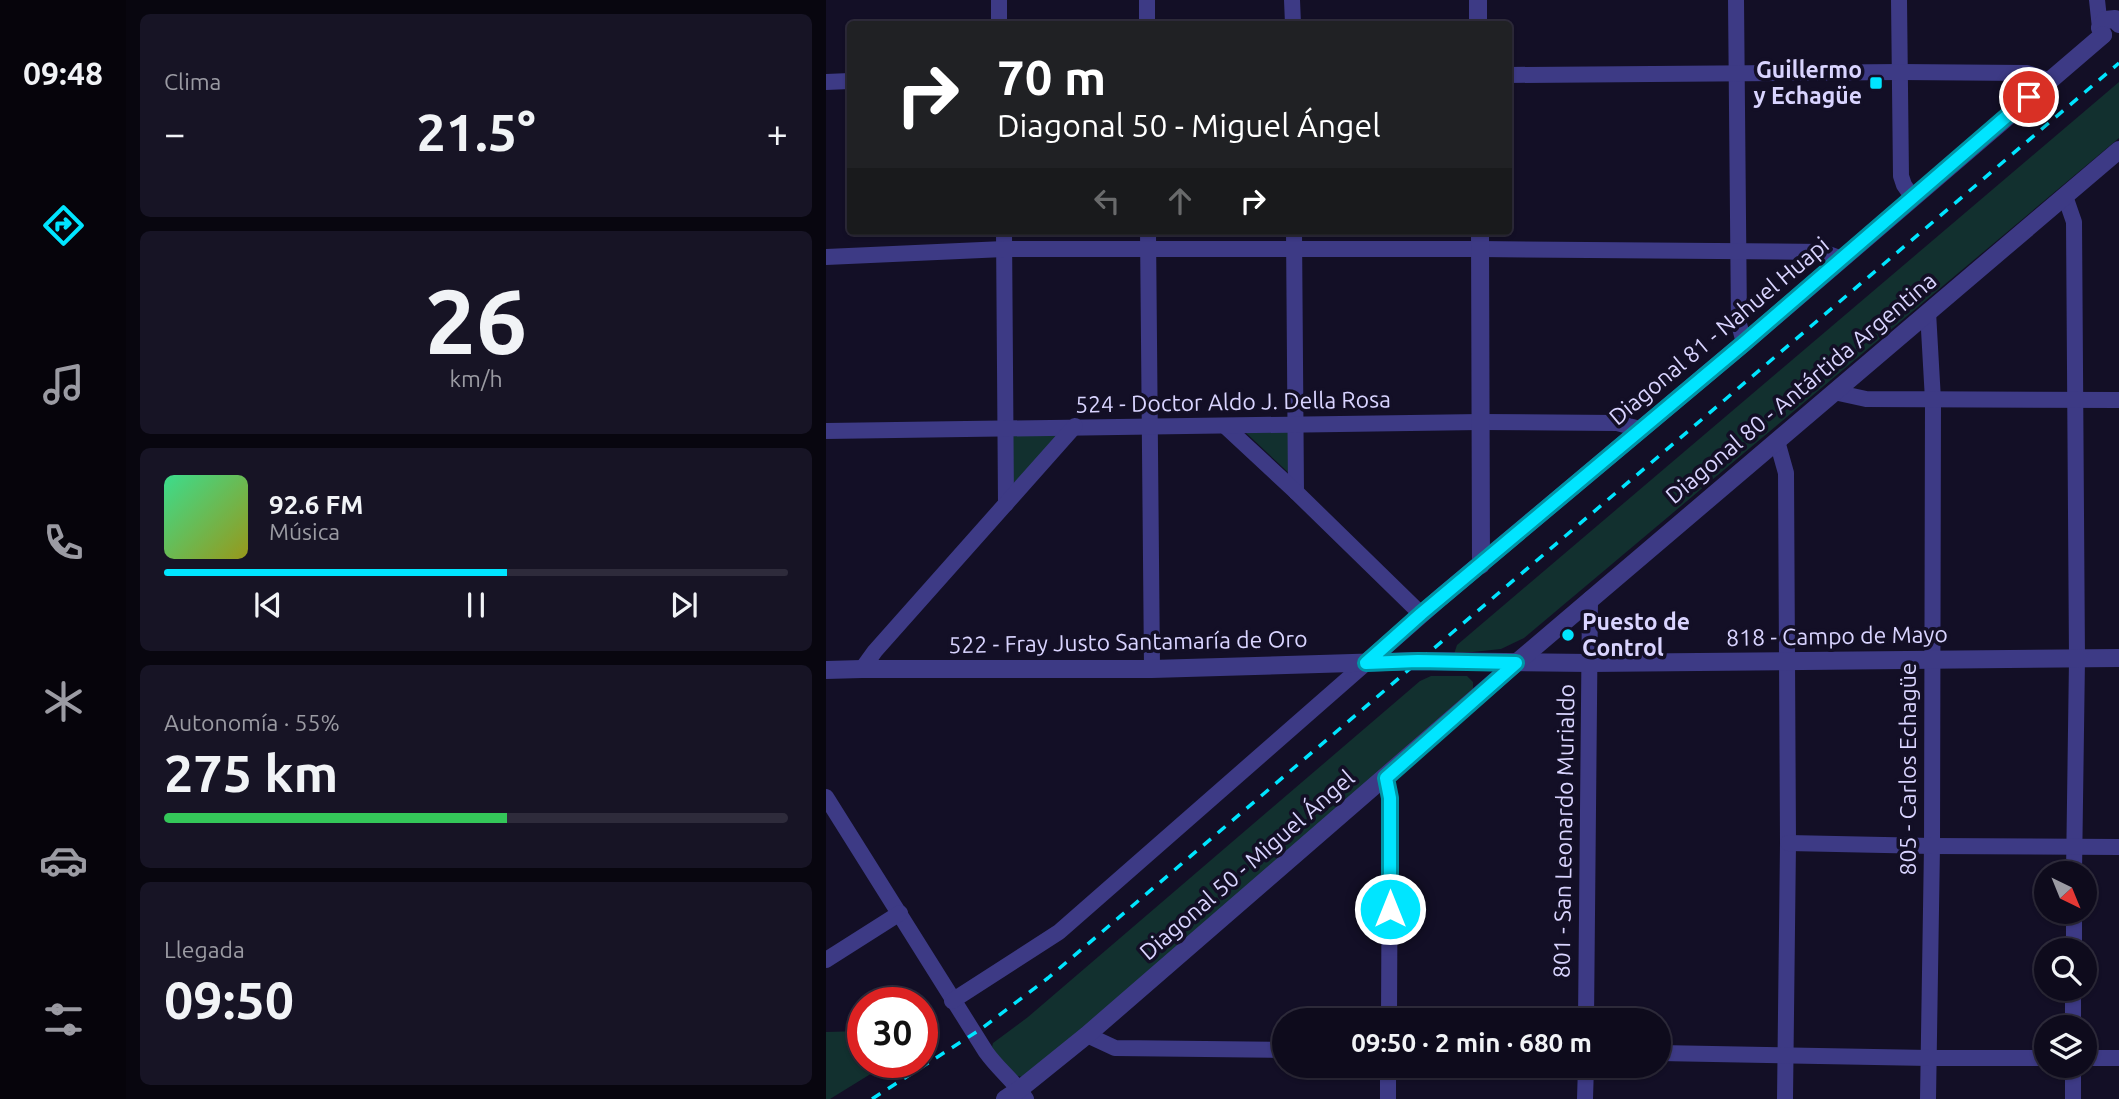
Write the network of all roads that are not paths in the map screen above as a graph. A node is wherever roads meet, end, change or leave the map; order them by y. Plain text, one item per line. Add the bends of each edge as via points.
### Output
1 (999, 0) edge
2 (1147, 0) edge
3 (1292, 0) edge
4 (1478, 0) edge
5 (1736, 0) edge
6 (1899, 0) edge
7 (2097, 1) edge
8 (999, 21) edge
9 (1147, 21) edge
10 (1293, 21) edge
11 (1478, 21) edge
12 (2112, 25) edge
13 (1900, 72) junction
14 (1737, 73) junction
15 (1512, 75) edge
16 (2048, 80) junction
17 (847, 81) edge
18 (826, 82) edge
19 (2119, 150) edge
20 (2065, 195) junction
21 (1913, 198) junction
22 (1004, 235) edge
23 (1148, 235) edge
24 (1294, 235) edge
25 (1480, 240) edge
26 (1004, 249) junction
27 (1294, 249) junction
28 (1148, 250) junction
29 (1738, 250) junction
30 (826, 257) edge
31 (1842, 259) junction
32 (1928, 312) junction
33 (1744, 343) junction
34 (1834, 392) junction
35 (1933, 400) junction
36 (2076, 400) junction
37 (2119, 400) edge
38 (1480, 422) junction
39 (1296, 425) junction
40 (1075, 426) junction
41 (1225, 426) junction
42 (1005, 427) junction
43 (1151, 427) junction
44 (1640, 429) junction
45 (826, 430) edge
46 (1777, 441) junction
47 (1296, 492) junction
48 (1006, 505) junction
49 (1481, 565) junction
50 (1590, 599) junction
51 (1421, 614) junction
52 (2119, 658) edge
53 (1931, 659) junction
54 (2077, 659) junction
55 (1787, 661) junction
56 (1430, 662) joint
57 (1366, 663) junction
58 (1516, 663) junction
59 (1590, 663) junction
60 (862, 669) junction
61 (1152, 669) junction
62 (826, 670) edge
63 (1386, 778) junction
64 (826, 797) edge
65 (1788, 843) junction
66 (1932, 846) junction
67 (2074, 846) junction
68 (2119, 847) edge
69 (2074, 861) edge
70 (900, 913) junction
71 (826, 960) edge
72 (952, 1001) junction
73 (1389, 1008) edge
74 (1586, 1008) edge
75 (1087, 1035) junction
76 (1272, 1050) edge
77 (1671, 1053) edge
78 (1785, 1055) junction
79 (1929, 1058) junction
80 (2034, 1058) edge
81 (2097, 1058) edge
82 (2119, 1058) edge
83 (1388, 1078) edge
84 (1586, 1078) edge
85 (2073, 1078) edge
86 (1017, 1096) edge
87 (1388, 1099) edge
88 (1585, 1099) edge
89 (1785, 1099) edge
90 (1928, 1099) edge
91 (2073, 1099) edge

1 - 8 street
2 - 9 street
3 - 10 street
4 - 11 street
5 - 14 street
6 - 13 street
7 - 12 street
12 - 16 street, Diagonal 81 - Nahuel Huapi
13 - 14 street
13 - 16 street via 2027,73
13 - 21 street via 1901,176
14 - 15 street
14 - 29 street
16 - 21 street, Diagonal 81 - Nahuel Huapi
17 - 18 street
19 - 20 street, Diagonal 80 - Antártida Argentina
20 - 32 street, Diagonal 80 - Antártida Argentina
20 - 36 street via 2074,222
21 - 31 street, Diagonal 81 - Nahuel Huapi
22 - 26 street
23 - 28 street
24 - 27 street
25 - 27 street
25 - 29 street
25 - 38 street
26 - 28 street
26 - 30 street
26 - 42 street
27 - 28 street
27 - 39 street
28 - 43 street
29 - 31 street via 1823,252
29 - 33 street via 1739,324
31 - 33 street, Diagonal 81 - Nahuel Huapi
32 - 34 street, Diagonal 80 - Antártida Argentina
32 - 35 street, 805 - Carlos Echagüe
33 - 44 street, Diagonal 81 - Nahuel Huapi
34 - 35 street via 1866,399
34 - 46 street, Diagonal 80 - Antártida Argentina
35 - 36 street
35 - 53 street, 805 - Carlos Echagüe
36 - 37 street
36 - 54 street
38 - 39 street, 524 - Doctor Aldo J. Della Rosa
38 - 44 street, 524 - Doctor Aldo J. Della Rosa via 1617,423
38 - 49 street
39 - 41 street, 524 - Doctor Aldo J. Della Rosa
39 - 47 street
40 - 42 street, 524 - Doctor Aldo J. Della Rosa
40 - 43 street, 524 - Doctor Aldo J. Della Rosa
40 - 48 street
41 - 43 street, 524 - Doctor Aldo J. Della Rosa
41 - 47 street
42 - 45 street, 524 - Doctor Aldo J. Della Rosa
42 - 48 street
43 - 61 street
44 - 49 street, Diagonal 81 - Nahuel Huapi
46 - 50 street, Diagonal 80 - Antártida Argentina
46 - 55 street via 1786,473
47 - 51 street
48 - 60 street
49 - 51 street, Diagonal 81 - Nahuel Huapi
50 - 58 street, Diagonal 80 - Antártida Argentina
50 - 59 street, 801 - San Leonardo Murialdo
51 - 57 street, Diagonal 81 - Nahuel Huapi
52 - 54 street, 818 - Campo de Mayo
53 - 54 street, 818 - Campo de Mayo
53 - 55 street, 818 - Campo de Mayo
53 - 66 street, 805 - Carlos Echagüe
54 - 67 street
55 - 59 street, 818 - Campo de Mayo
55 - 65 street
56 - 57 street, 522 - Fray Justo Santamaría de Oro
56 - 58 street, 818 - Campo de Mayo
57 - 61 street, 522 - Fray Justo Santamaría de Oro
57 - 72 street via 1059,932
58 - 59 street, 818 - Campo de Mayo
58 - 63 street, Diagonal 50 - Miguel Ángel
59 - 74 street, 801 - San Leonardo Murialdo
60 - 61 street, 522 - Fray Justo Santamaría de Oro
60 - 62 street, 522 - Fray Justo Santamaría de Oro
63 - 73 street via 1390,798
63 - 75 street, Diagonal 50 - Miguel Ángel
64 - 70 street
65 - 66 street
65 - 78 street
66 - 67 street
66 - 79 street, 805 - Carlos Echagüe
67 - 68 street
67 - 69 street
70 - 71 street
70 - 72 street
72 - 86 street
75 - 76 street via 1115,1048
75 - 86 street, Diagonal 50 - Miguel Ángel
77 - 78 street
78 - 79 street
78 - 89 street
79 - 80 street
79 - 90 street, 805 - Carlos Echagüe
81 - 82 street
83 - 87 street
84 - 88 street
85 - 91 street

